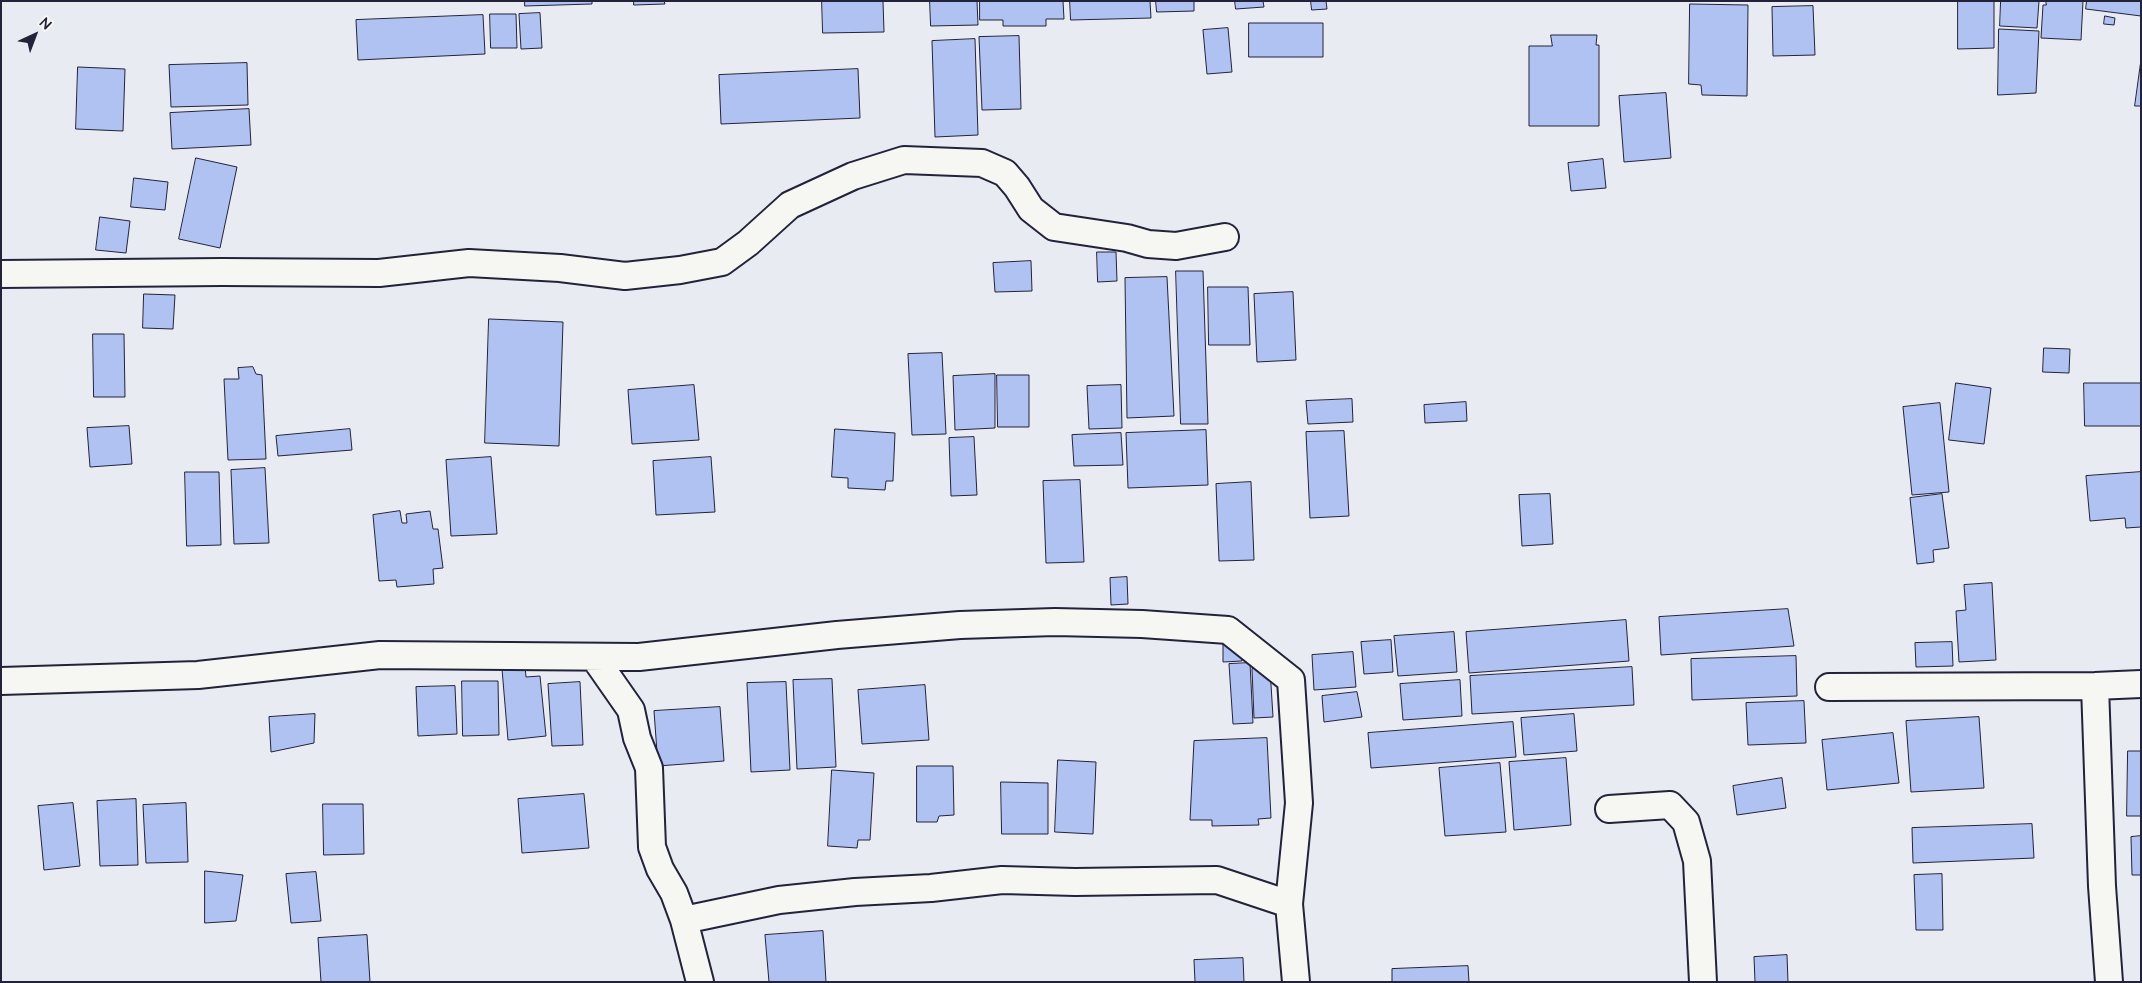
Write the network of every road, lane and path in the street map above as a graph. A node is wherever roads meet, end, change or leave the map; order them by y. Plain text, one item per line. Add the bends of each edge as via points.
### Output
1 (1225, 237) dead end
2 (1, 274) edge
3 (594, 657) junction
4 (1, 681) edge
5 (2141, 684) edge
6 (2095, 686) junction
7 (1828, 687) dead end
8 (1609, 809) dead end
9 (1289, 904) junction
10 (684, 920) junction
11 (700, 982) edge
12 (1296, 982) edge
13 (1703, 982) edge
14 (2109, 982) edge

1 - 2 street via 1166,246 1054,228 1031,209 1005,173 982,163 904,160 853,176 790,205 722,262 680,270 625,276 560,268 469,263 379,273
3 - 4 street via 380,655 198,675
3 - 9 street via 639,657 960,625 1055,622 1228,630 1291,680 1299,803
3 - 10 street via 631,710 637,738 649,768 652,847
5 - 6 street
6 - 7 street
6 - 14 street
8 - 13 street via 1670,805 1686,822 1697,861
9 - 10 street via 1217,880 1002,880 778,900
9 - 12 street
10 - 11 street

